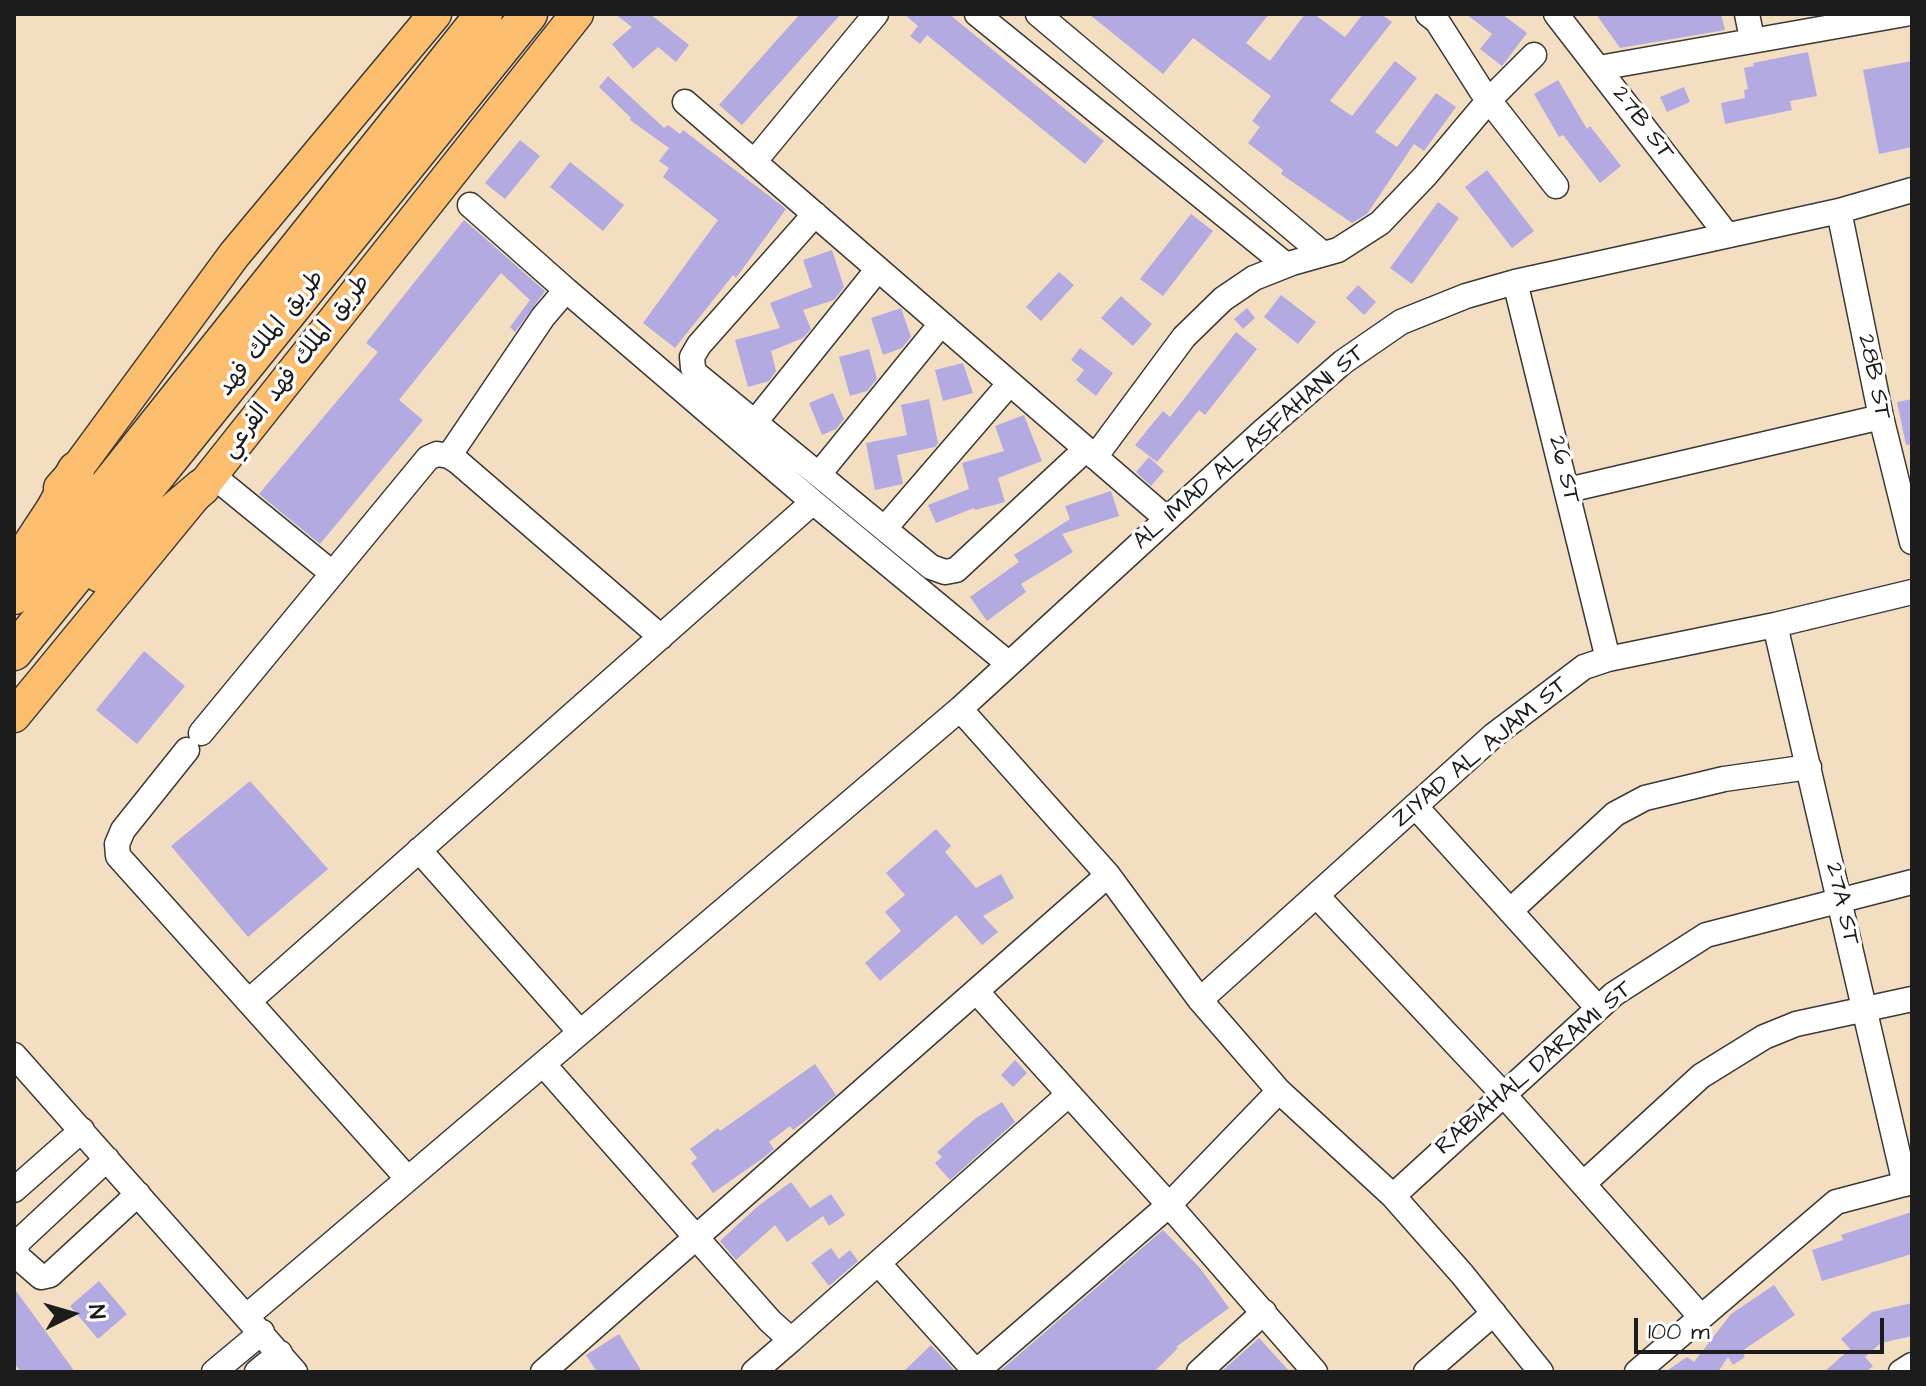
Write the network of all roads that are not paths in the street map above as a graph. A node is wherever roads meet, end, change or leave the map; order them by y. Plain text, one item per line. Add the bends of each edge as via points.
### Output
1 (435, 14) edge
2 (484, 14) edge
3 (529, 14) edge
4 (577, 14) edge
5 (876, 14) edge
6 (977, 14) edge
7 (1038, 14) edge
8 (1428, 14) edge
9 (1556, 14) edge
10 (1747, 14) edge
11 (1905, 14) edge
12 (1752, 39) junction
13 (1534, 55) dead end
14 (1599, 68) junction
15 (1489, 100) junction
16 (685, 102) dead end
17 (1192, 144) junction
18 (754, 162) junction
19 (1169, 169) junction
20 (1556, 186) dead end
21 (1912, 190) edge
22 (470, 205) dead end
23 (1839, 211) junction
24 (815, 214) junction
25 (1727, 235) junction
26 (1323, 254) junction
27 (1286, 265) junction
28 (878, 269) junction
29 (1515, 282) junction
30 (566, 290) junction
31 (941, 324) junction
32 (1010, 383) junction
33 (1881, 417) junction
34 (755, 422) junction
35 (1091, 453) junction
36 (449, 456) junction
37 (76, 470) junction
38 (819, 474) junction
39 (207, 481) junction
40 (1568, 490) junction
41 (813, 502) junction
42 (1167, 519) junction
43 (885, 528) junction
44 (14, 539) edge
45 (1912, 542) edge
46 (14, 571) edge
47 (332, 573) junction
48 (1912, 592) edge
49 (14, 596) edge
50 (1775, 625) junction
51 (661, 637) junction
52 (19, 646) edge
53 (1608, 659) junction
54 (1009, 664) junction
55 (960, 709) junction
56 (14, 716) edge
57 (1809, 767) junction
58 (1415, 806) junction
59 (419, 850) junction
60 (1108, 875) junction
61 (1912, 882) edge
62 (1317, 896) junction
63 (1840, 900) junction
64 (1510, 911) junction
65 (976, 991) junction
66 (1912, 999) edge
67 (1200, 1000) junction
68 (249, 1001) junction
69 (1598, 1008) junction
70 (1865, 1009) junction
71 (580, 1032) junction
72 (14, 1055) edge
73 (543, 1064) junction
74 (1279, 1091) junction
75 (1068, 1095) junction
76 (1504, 1095) junction
77 (82, 1130) junction
78 (107, 1159) junction
79 (408, 1179) junction
80 (1908, 1183) edge
81 (1583, 1184) junction
82 (14, 1190) edge
83 (138, 1194) junction
84 (1393, 1196) junction
85 (1169, 1205) junction
86 (696, 1237) junction
87 (878, 1263) junction
88 (1264, 1312) junction
89 (1494, 1313) junction
90 (1701, 1317) junction
91 (254, 1324) junction
92 (791, 1340) junction
93 (280, 1353) junction
94 (1912, 1365) edge
95 (214, 1372) edge
96 (257, 1372) edge
97 (295, 1372) edge
98 (543, 1372) edge
99 (754, 1372) edge
100 (976, 1372) edge
101 (1199, 1372) edge
102 (1315, 1372) edge
103 (1426, 1372) edge
104 (1541, 1372) edge
105 (1637, 1372) edge
106 (1901, 1372) edge

1 - 37 main road via 234,255
2 - 49 highway, طريق الملك فهد
3 - 52 highway, طريق الملك فهد
4 - 39 main road, طريق الملك فهد الفرعي
5 - 18 street
6 - 19 street
7 - 17 street
8 - 15 street
9 - 14 street, 27B ST
10 - 12 street
11 - 12 street
12 - 14 street
13 - 15 street
14 - 25 street, 27B ST
15 - 20 street
15 - 26 street via 1380,223
16 - 18 street
17 - 19 street
17 - 26 street
18 - 24 street
19 - 27 street
21 - 23 street, AL IMAD AL ASFAHANI ST
22 - 30 street
23 - 25 street, AL IMAD AL ASFAHANI ST
23 - 33 street, 28B ST
24 - 28 street
24 - 34 street via 692,357 696,374
25 - 29 street, AL IMAD AL ASFAHANI ST
26 - 27 street
27 - 35 street via 1223,299 1184,337
28 - 31 street
28 - 34 street
29 - 40 street, 26 ST
29 - 42 street, AL IMAD AL ASFAHANI ST via 1401,322 1343,362
30 - 36 street
30 - 41 street
31 - 32 street
31 - 38 street
32 - 35 street
32 - 43 street
33 - 40 street
33 - 45 street, 28B ST
34 - 38 street
35 - 42 street
35 - 43 street via 956,570 931,567
36 - 47 street via 428,458
36 - 51 street
37 - 44 main road
37 - 46 highway
38 - 43 street
39 - 47 street
39 - 52 highway
39 - 56 main road, طريق الملك فهد الفرعي
40 - 53 street, 26 ST
41 - 51 street
41 - 54 street
42 - 54 street, AL IMAD AL ASFAHANI ST
47 - 68 street via 123,830 117,844 118,856
48 - 50 street, ZIYAD AL AJAM ST
50 - 53 street, ZIYAD AL AJAM ST
50 - 57 street, 27A ST
51 - 59 street
53 - 58 street, ZIYAD AL AJAM ST via 1584,667 1507,725
54 - 55 street, AL IMAD AL ASFAHANI ST
55 - 60 street
55 - 71 street, AL IMAD AL ASFAHANI ST
57 - 63 street, 27A ST
57 - 64 street via 1645,798 1615,814
58 - 62 street, ZIYAD AL AJAM ST
58 - 64 street
59 - 68 street
59 - 71 street
60 - 65 street
60 - 67 street
61 - 63 street, RABIAHAL DARAMI ST
62 - 67 street, ZIYAD AL AJAM ST
62 - 76 street
63 - 69 street, RABIAHAL DARAMI ST via 1706,935
63 - 70 street, 27A ST
64 - 69 street
65 - 75 street
65 - 86 street
66 - 70 street
67 - 74 street
68 - 79 street
69 - 76 street, RABIAHAL DARAMI ST
70 - 80 street, 27A ST
70 - 81 street via 1796,1024 1734,1055 1701,1076
71 - 73 street, AL IMAD AL ASFAHANI ST
72 - 77 street
73 - 79 street, AL IMAD AL ASFAHANI ST
73 - 86 street
74 - 84 street
74 - 85 street
75 - 85 street
75 - 87 street
76 - 81 street
76 - 84 street, RABIAHAL DARAMI ST
77 - 78 street
77 - 82 street
78 - 83 street
78 - 83 street via 18,1242 18,1257 41,1277 50,1275
79 - 91 street, AL IMAD AL ASFAHANI ST
80 - 90 street via 1836,1202
81 - 90 street
83 - 91 street
84 - 89 street
85 - 88 street
85 - 100 street
86 - 92 street
86 - 98 street
87 - 92 street
87 - 100 street
88 - 101 street
88 - 102 street
89 - 103 street
89 - 104 street
90 - 105 street
91 - 93 street
91 - 95 street, AL IMAD AL ASFAHANI ST
92 - 99 street
93 - 96 street
93 - 97 street
94 - 106 street

